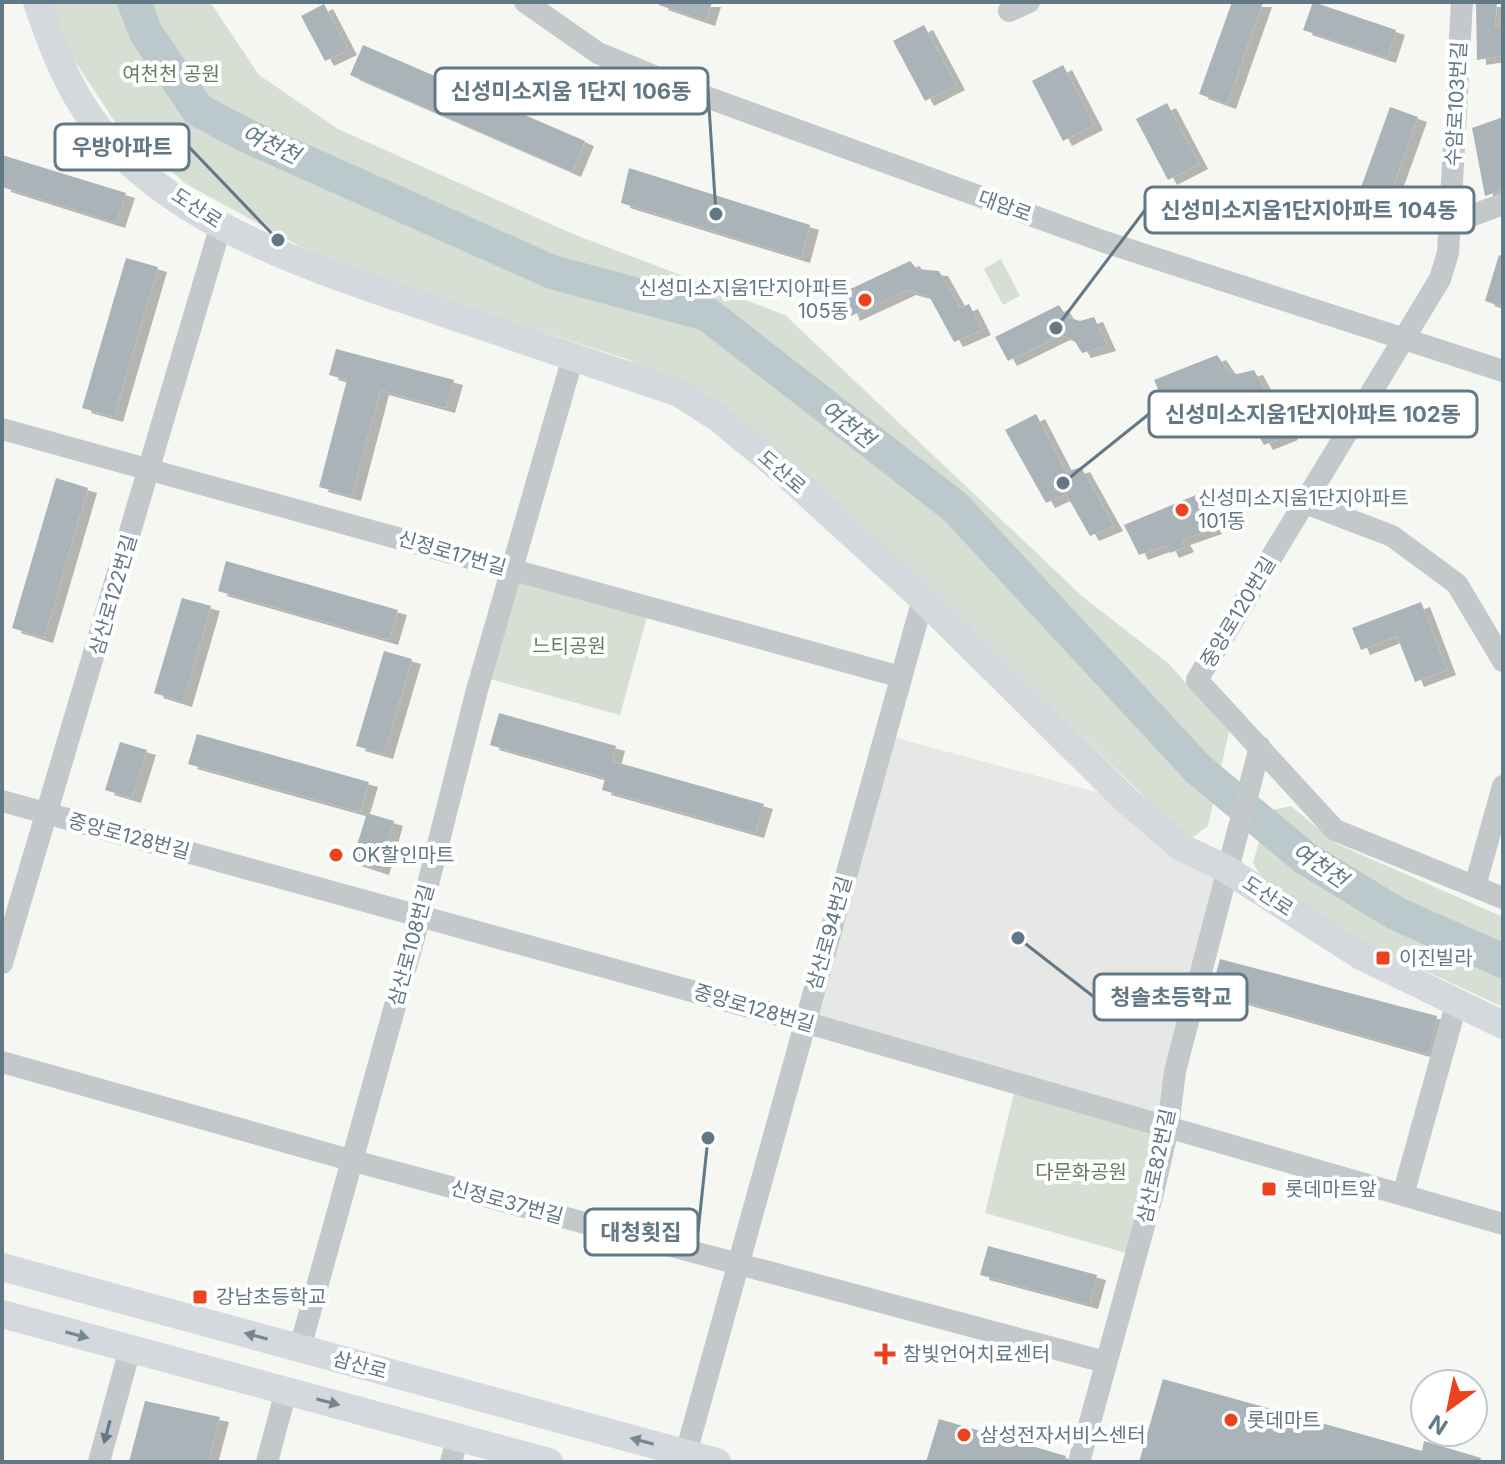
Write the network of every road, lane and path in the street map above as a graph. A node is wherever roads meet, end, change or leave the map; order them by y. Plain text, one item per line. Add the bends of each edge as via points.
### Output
1 (37, 2) edge
2 (525, 2) edge
3 (1462, 2) edge
4 (1503, 204) edge
5 (1449, 224) junction
6 (221, 225) junction
7 (1404, 339) junction
8 (573, 357) junction
9 (1503, 371) edge
10 (2, 429) edge
11 (149, 468) junction
12 (1305, 503) junction
13 (514, 571) junction
14 (923, 599) junction
15 (1503, 661) edge
16 (901, 677) junction
17 (1260, 747) junction
18 (1503, 786) edge
19 (2, 801) edge
20 (49, 813) junction
21 (1226, 869) junction
22 (1475, 886) junction
23 (1503, 898) edge
24 (420, 916) junction
25 (2, 963) edge
26 (1456, 1005) junction
27 (804, 1022) junction
28 (1503, 1025) edge
29 (2, 1062) edge
30 (1168, 1128) junction
31 (350, 1160) junction
32 (1403, 1195) junction
33 (1503, 1224) edge
34 (736, 1263) junction
35 (2, 1267) edge
36 (2, 1314) edge
37 (300, 1348) junction
38 (130, 1349) junction
39 (1105, 1362) junction
40 (286, 1391) junction
41 (454, 1450) edge
42 (686, 1453) junction
43 (99, 1462) edge
44 (267, 1462) edge
45 (549, 1462) edge
46 (717, 1462) edge
47 (1079, 1462) edge

1 - 6 main road, 도산로 via 58,64 91,119 137,167
2 - 7 street, 대암로 via 598,53 690,91 1102,241
3 - 5 street, 수암로103번길
4 - 5 street
5 - 7 street, 수암로103번길 via 1440,279
6 - 8 main road, 도산로 via 292,260
6 - 11 street, 삼산로122번길
7 - 9 street, 대암로
7 - 12 street, 중앙로120번길
8 - 13 street, 삼산로108번길
8 - 14 main road, 도산로 via 679,393 718,418
10 - 11 street, 신정로17번길
11 - 13 street, 신정로17번길
11 - 20 street, 삼산로122번길
12 - 15 street via 1392,536 1457,584
12 - 17 street, 중앙로120번길 via 1197,680
13 - 16 street, 신정로17번길
13 - 24 street, 삼산로108번길 via 477,690
14 - 16 street, 삼산로94번길
14 - 21 main road, 도산로 via 1126,800 1181,847
16 - 27 street, 삼산로94번길
17 - 21 street, 삼산로82번길
17 - 22 street, 중앙로120번길 via 1335,830
18 - 22 street
19 - 20 street, 중앙로128번길
20 - 24 street, 중앙로128번길
20 - 25 street, 삼산로122번길
21 - 26 main road, 도산로 via 1361,956
21 - 30 street, 삼산로82번길 via 1175,1071
22 - 23 street, 중앙로120번길
24 - 27 street, 중앙로128번길
24 - 31 street, 삼산로108번길
26 - 28 main road, 도산로
26 - 32 street
27 - 30 street, 중앙로128번길
27 - 34 street, 삼산로94번길
29 - 31 street, 신정로37번길
30 - 32 street, 중앙로128번길
30 - 39 street, 삼산로82번길
31 - 34 street, 신정로37번길
31 - 37 street, 삼산로108번길
32 - 33 street, 중앙로128번길
34 - 39 street, 신정로37번길
34 - 42 street, 삼산로94번길
37 -> 35 main road, 삼산로
36 -> 38 main road
42 -> 37 main road, 삼산로
38 - 40 main road
38 -> 43 street
39 - 47 street, 삼산로82번길
40 -> 41 main road
40 - 44 street
41 - 45 main road
42 - 46 main road, 삼산로

